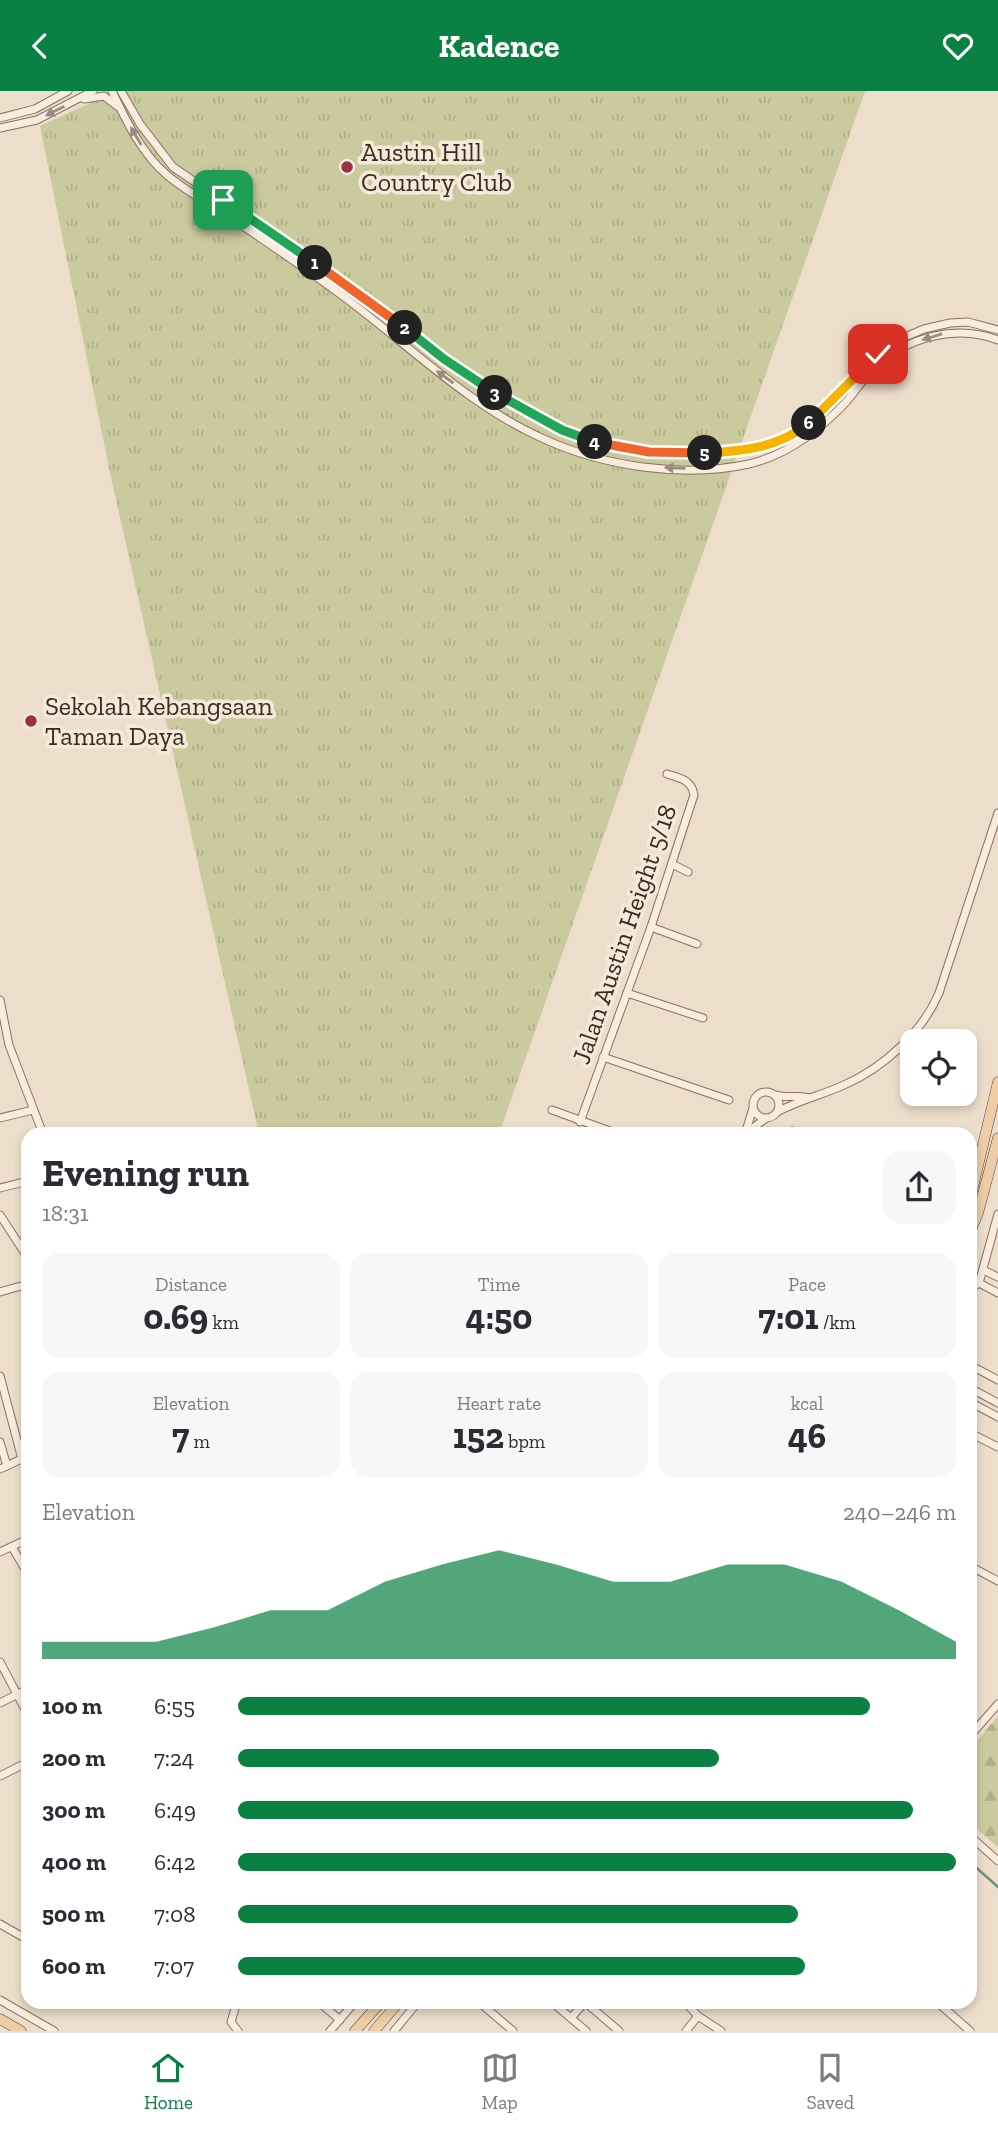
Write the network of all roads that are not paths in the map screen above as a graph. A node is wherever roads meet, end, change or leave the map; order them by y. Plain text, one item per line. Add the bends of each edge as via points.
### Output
1 (68, 91) edge
2 (93, 91) edge
3 (111, 91) edge
4 (121, 91) edge
5 (76, 100) junction
6 (120, 109) junction
7 (0, 118) edge
8 (0, 128) edge
9 (998, 330) edge
10 (998, 340) edge
11 (667, 774) dead end
12 (998, 813) edge
13 (671, 864) junction
14 (688, 871) dead end
15 (651, 927) junction
16 (697, 943) dead end
17 (627, 993) junction
18 (0, 1000) edge
19 (703, 1018) dead end
20 (9, 1045) junction
21 (0, 1047) edge
22 (603, 1057) junction
23 (998, 1082) edge
24 (775, 1095) junction
25 (809, 1098) junction
26 (729, 1100) dead end
27 (753, 1108) junction
28 (33, 1110) junction
29 (552, 1110) dead end
30 (779, 1111) junction
31 (0, 1118) edge
32 (765, 1119) junction
33 (580, 1122) junction
34 (40, 1127) edge
35 (596, 1127) edge
36 (746, 1127) edge
37 (754, 1127) edge
38 (998, 1138) edge
39 (977, 1170) edge
40 (21, 1183) edge
41 (0, 1188) edge
42 (998, 1214) edge
43 (0, 1215) edge
44 (977, 1215) edge
45 (21, 1247) edge
46 (983, 1270) junction
47 (998, 1277) edge
48 (979, 1283) joint
49 (21, 1286) edge
50 (0, 1292) edge
51 (998, 1293) edge
52 (977, 1369) edge
53 (0, 1376) edge
54 (998, 1380) edge
55 (977, 1392) edge
56 (998, 1403) edge
57 (977, 1406) edge
58 (998, 1417) edge
59 (977, 1436) edge
60 (0, 1442) edge
61 (21, 1444) edge
62 (998, 1447) edge
63 (21, 1459) edge
64 (4, 1468) edge
65 (21, 1542) edge
66 (12, 1547) junction
67 (0, 1552) edge
68 (21, 1562) edge
69 (977, 1570) edge
70 (998, 1581) edge
71 (0, 1662) edge
72 (21, 1692) edge
73 (17, 1694) junction
74 (21, 1702) edge
75 (0, 1703) edge
76 (998, 1704) edge
77 (977, 1728) edge
78 (21, 1766) edge
79 (0, 1776) edge
80 (977, 1842) edge
81 (998, 1861) edge
82 (0, 1924) edge
83 (21, 1936) edge
84 (0, 2000) edge
85 (235, 2009) edge
86 (327, 2009) edge
87 (349, 2009) edge
88 (374, 2009) edge
89 (394, 2009) edge
90 (412, 2009) edge
91 (487, 2009) edge
92 (560, 2009) edge
93 (579, 2009) edge
94 (593, 2009) edge
95 (692, 2009) edge
96 (945, 2009) edge
97 (698, 2016) junction
98 (571, 2018) junction
99 (0, 2019) edge
100 (340, 2020) junction
101 (378, 2029) edge
102 (21, 2031) edge
103 (54, 2031) edge
104 (238, 2031) edge
105 (330, 2031) edge
106 (355, 2031) edge
107 (394, 2031) edge
108 (513, 2031) edge
109 (586, 2031) edge
110 (619, 2031) edge
111 (686, 2031) edge
112 (721, 2031) edge
113 (970, 2031) edge

1 - 7 street via 35,109
2 - 5 street
3 - 6 street
4 - 9 street via 173,167 374,304 477,382 562,430 599,443 683,454 771,445 814,419 863,367 898,340 924,329 968,321
5 - 6 street via 104,96
5 -> 8 street via 37,120
10 -> 6 street via 951,332 911,344 873,369 845,403 797,444 750,464 670,468 587,455 506,420 303,267 168,176 139,142
11 - 13 street, Jalan Austin Height 5/18 via 687,781 694,795
12 - 25 street via 928,1016 867,1073
13 - 14 street
13 - 15 street, Jalan Austin Height 5/18
15 - 16 street
15 - 17 street, Jalan Austin Height 5/18
17 - 19 street
17 - 22 street, Jalan Austin Height 5/18
18 - 20 street
20 - 21 street
20 - 28 street
22 - 26 street
22 - 33 street, Jalan Austin Height 5/18
23 - 39 main road
24 - 25 street
24 - 27 street via 760,1094
24 - 30 street
25 - 30 street
27 - 32 street
27 - 36 street
28 - 31 street
28 - 34 street
29 - 33 street
30 - 32 street
32 - 37 street
33 - 35 street
38 - 44 main road
40 - 41 street
42 - 46 street
43 - 45 street
46 - 47 street
46 - 48 street
48 - 51 street
49 - 50 street
52 - 54 street
53 - 61 street
55 - 56 street
57 - 58 street
59 - 62 street
60 - 64 street
63 - 64 street
65 - 66 street
66 - 67 street
66 - 68 street
69 - 70 street
71 - 73 street
72 - 73 street
73 - 74 street
73 - 75 street
76 - 77 street
78 - 79 street
80 - 81 street
82 - 83 street
84 - 103 street
85 - 104 street via 231,2024
86 - 100 street
87 - 100 street
88 - 106 main road
89 - 101 main road
90 - 107 street
91 - 108 street
92 - 98 street
93 - 98 street
94 - 110 street
95 - 97 street
96 - 113 street
97 - 111 street
97 - 112 street
98 - 109 street
99 - 102 main road
100 - 105 street

